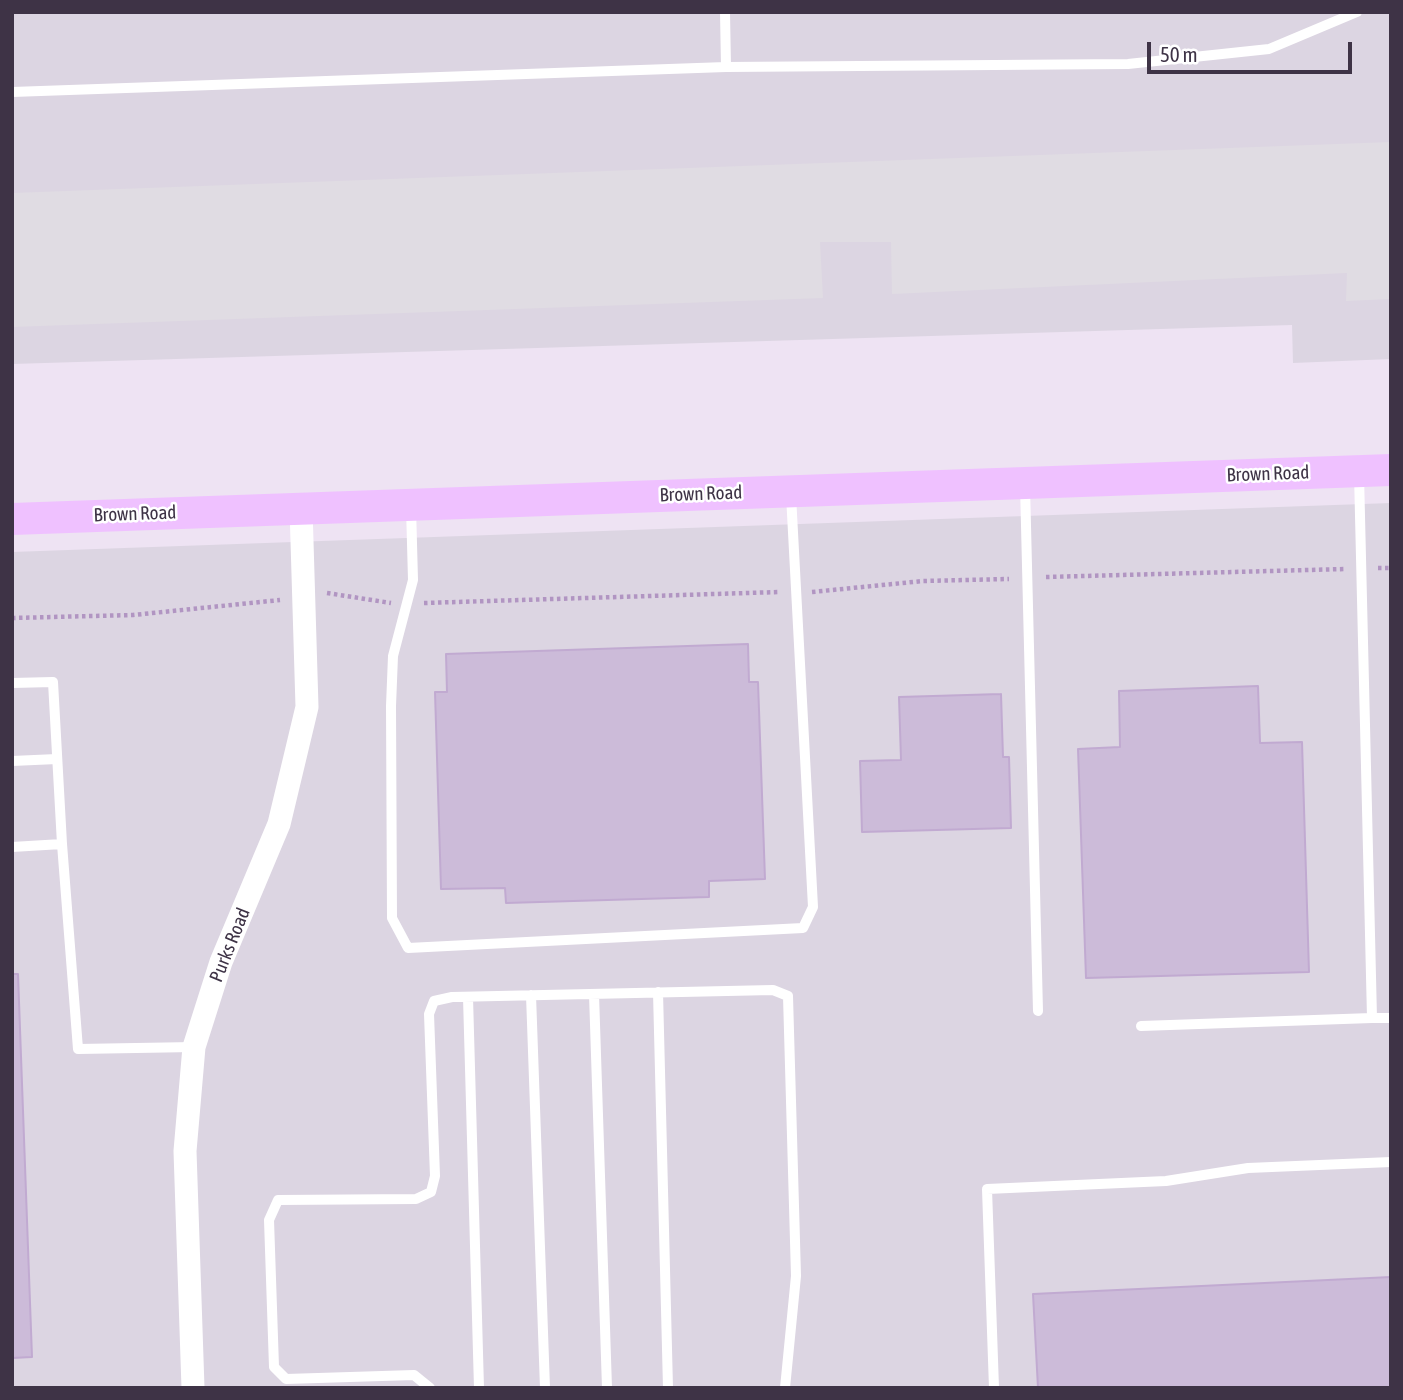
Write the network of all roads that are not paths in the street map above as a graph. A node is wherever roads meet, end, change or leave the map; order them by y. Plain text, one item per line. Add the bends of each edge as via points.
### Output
1 (725, 12) edge
2 (1357, 12) edge
3 (726, 66) junction
4 (12, 92) edge
5 (1391, 470) edge
6 (1359, 471) junction
7 (1025, 482) junction
8 (791, 491) junction
9 (411, 504) junction
10 (301, 508) junction
11 (12, 519) edge
12 (12, 684) edge
13 (57, 759) junction
14 (12, 761) edge
15 (62, 844) junction
16 (12, 847) edge
17 (658, 992) junction
18 (594, 994) junction
19 (531, 995) junction
20 (468, 997) junction
21 (1038, 1011) dead end
22 (1372, 1018) junction
23 (1391, 1018) edge
24 (1141, 1026) dead end
25 (194, 1046) junction
26 (1391, 1162) edge
27 (193, 1388) edge
28 (430, 1388) edge
29 (480, 1388) edge
30 (545, 1388) edge
31 (607, 1388) edge
32 (668, 1388) edge
33 (785, 1388) edge
34 (994, 1388) edge

1 - 3 lane
2 - 3 lane via 1269,49 1128,64
3 - 4 lane
5 - 6 main road, Brown Road
6 - 7 main road, Brown Road
6 - 22 lane
7 - 8 main road, Brown Road
7 - 21 lane
8 - 9 main road, Brown Road
8 - 9 lane via 813,907 803,928 408,948 392,918 393,656 414,580
9 - 10 main road, Brown Road
10 - 11 main road, Brown Road
10 - 25 street, Purks Road via 307,707 297,759 279,824 221,962
12 - 13 lane via 53,682
13 - 14 lane
13 - 15 lane
15 - 16 lane
15 - 25 lane via 78,1049
17 - 18 lane
17 - 32 lane
17 - 33 lane via 772,990 788,996 796,1276
18 - 19 lane
18 - 31 lane
19 - 20 lane
19 - 30 lane
20 - 28 lane via 434,1001 429,1014 435,1175 431,1192 416,1199 278,1200 270,1220 274,1367 286,1379 414,1375
20 - 29 lane
22 - 23 lane
22 - 24 lane
25 - 27 street, Purks Road via 185,1152
26 - 34 lane via 1248,1168 1166,1181 986,1189

